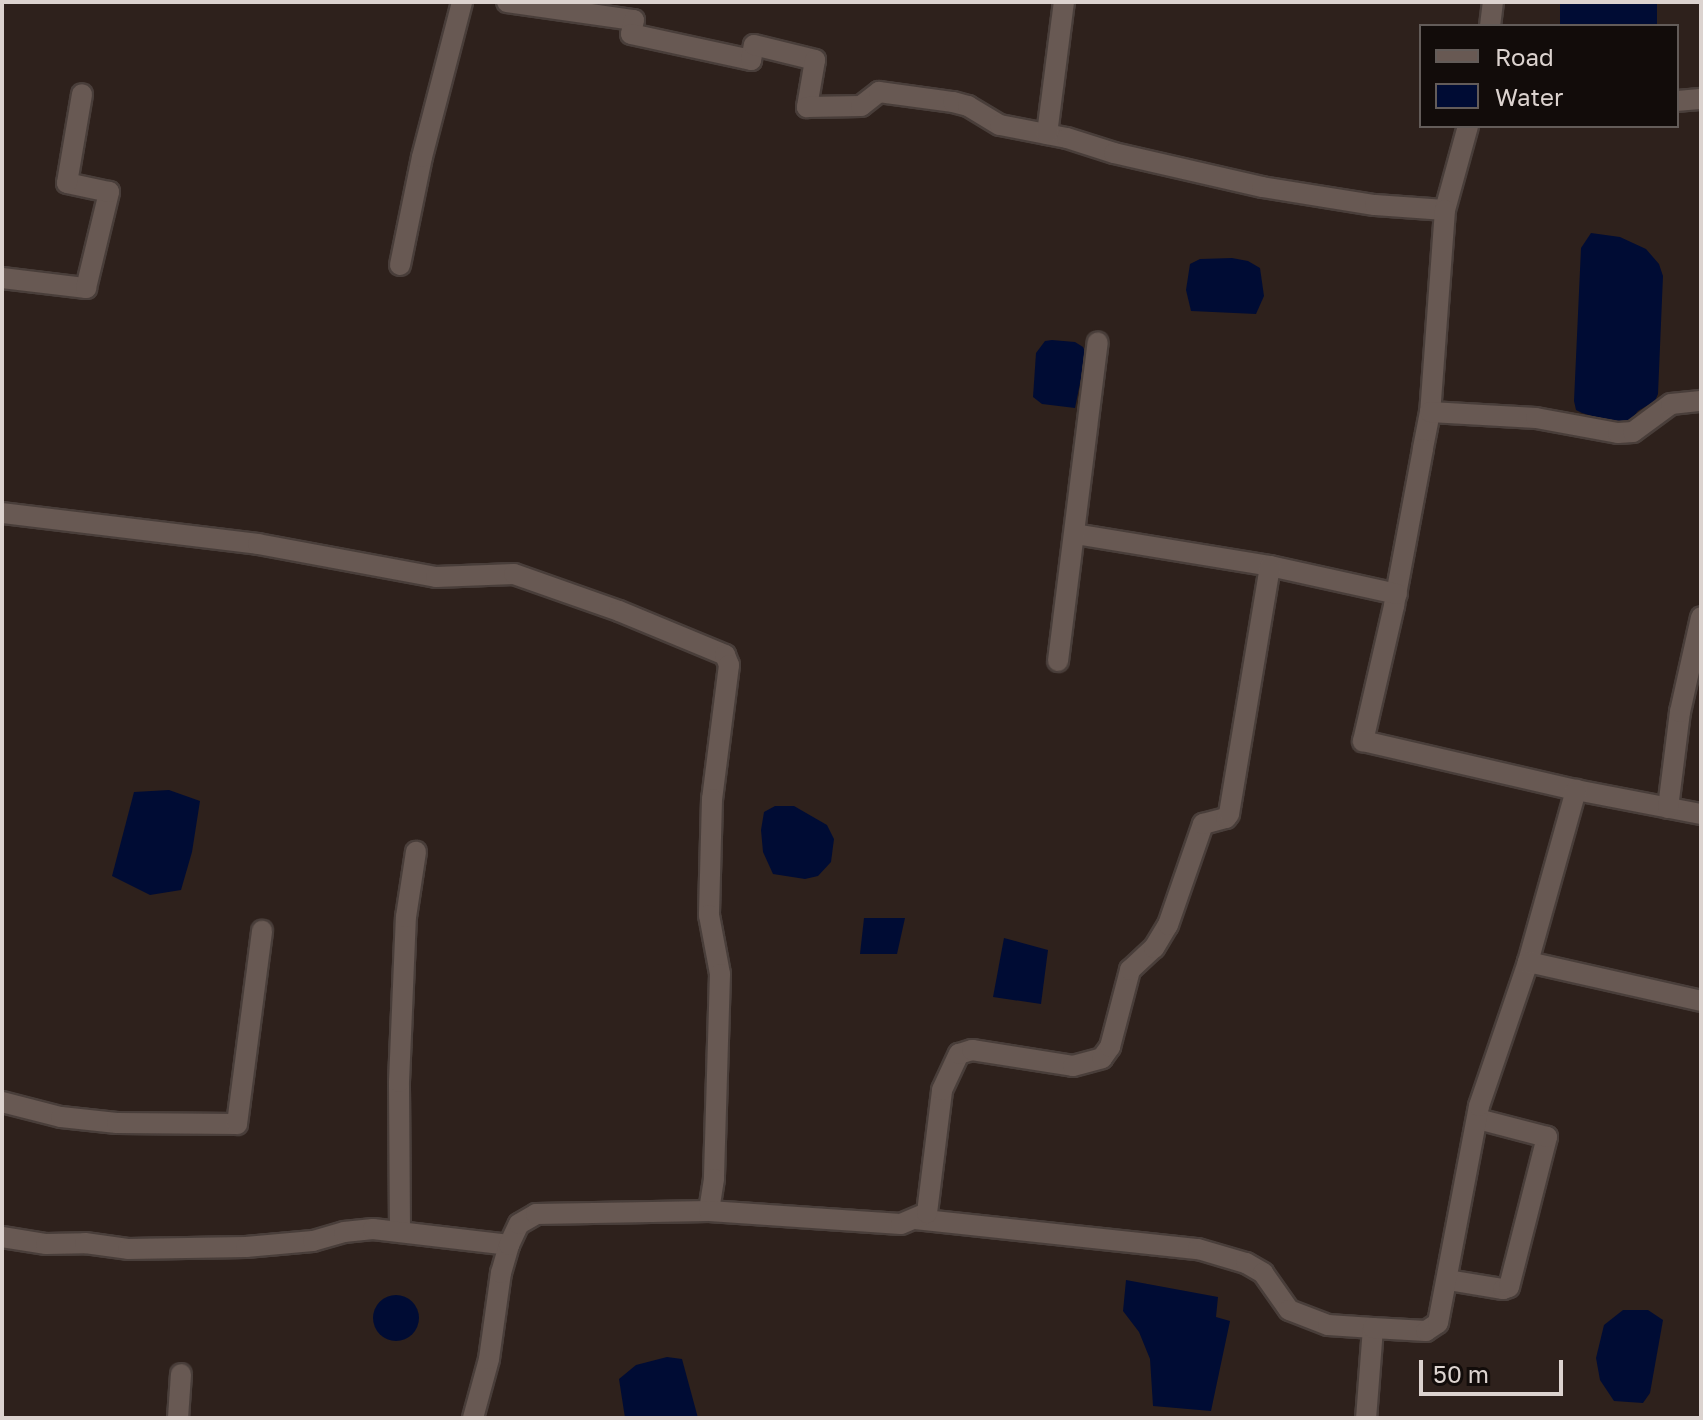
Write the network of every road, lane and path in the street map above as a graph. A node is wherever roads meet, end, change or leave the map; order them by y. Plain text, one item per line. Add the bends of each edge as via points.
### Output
1 (462, 2) edge
2 (507, 2) edge
3 (1064, 2) edge
4 (1493, 2) edge
5 (1490, 24) edge
6 (82, 94) dead end
7 (1701, 99) edge
8 (1679, 101) edge
9 (1467, 128) edge
10 (1047, 134) junction
11 (1445, 210) junction
12 (400, 265) dead end
13 (2, 278) edge
14 (1098, 342) dead end
15 (1701, 401) edge
16 (1430, 412) junction
17 (2, 513) edge
18 (1075, 534) junction
19 (1270, 566) junction
20 (1397, 594) junction
21 (1701, 617) edge
22 (1058, 661) dead end
23 (1576, 790) junction
24 (1668, 808) junction
25 (1701, 814) edge
26 (416, 852) dead end
27 (262, 931) dead end
28 (1528, 962) junction
29 (1701, 1001) edge
30 (4, 1110) edge
31 (1478, 1119) junction
32 (709, 1211) junction
33 (915, 1219) junction
34 (400, 1229) junction
35 (2, 1237) edge
36 (509, 1245) junction
37 (1448, 1280) junction
38 (1373, 1328) junction
39 (181, 1374) dead end
40 (178, 1418) edge
41 (473, 1418) edge
42 (1366, 1418) edge

1 - 12 street
2 - 10 street via 634,20 631,34 751,60 754,45 815,60 807,107 861,106 879,92 897,94 968,106 1000,125
3 - 10 street
4 - 5 street
6 - 13 street via 67,183 109,192 86,288
7 - 8 street
9 - 11 street
10 - 11 street via 1262,187
11 - 16 street
14 - 18 street
15 - 16 street via 1671,404 1633,432 1618,433 1536,418
16 - 20 street
17 - 32 street via 231,540 436,577 514,574 725,655 729,665 712,799 709,915 720,974
18 - 19 street
18 - 22 street
19 - 20 street
19 - 33 street via 1229,814 1203,824 1168,925 1154,948 1130,970 1110,1047 1090,1064 1073,1066 972,1050 959,1054 942,1090 927,1213
20 - 23 street via 1363,741
21 - 24 street via 1683,697
23 - 24 street
23 - 28 street
24 - 25 street
26 - 34 street via 406,917 400,1052
27 - 30 street via 237,1124 117,1123
28 - 29 street
28 - 31 street
31 - 37 street
31 - 37 street via 1547,1137 1509,1287
32 - 33 street via 901,1224
32 - 36 street via 536,1214 519,1224
33 - 38 street via 1198,1249 1263,1273 1289,1310 1305,1319
34 - 35 street via 246,1247 128,1249
34 - 36 street
36 - 41 street
37 - 38 street via 1434,1328
38 - 42 street
39 - 40 street

